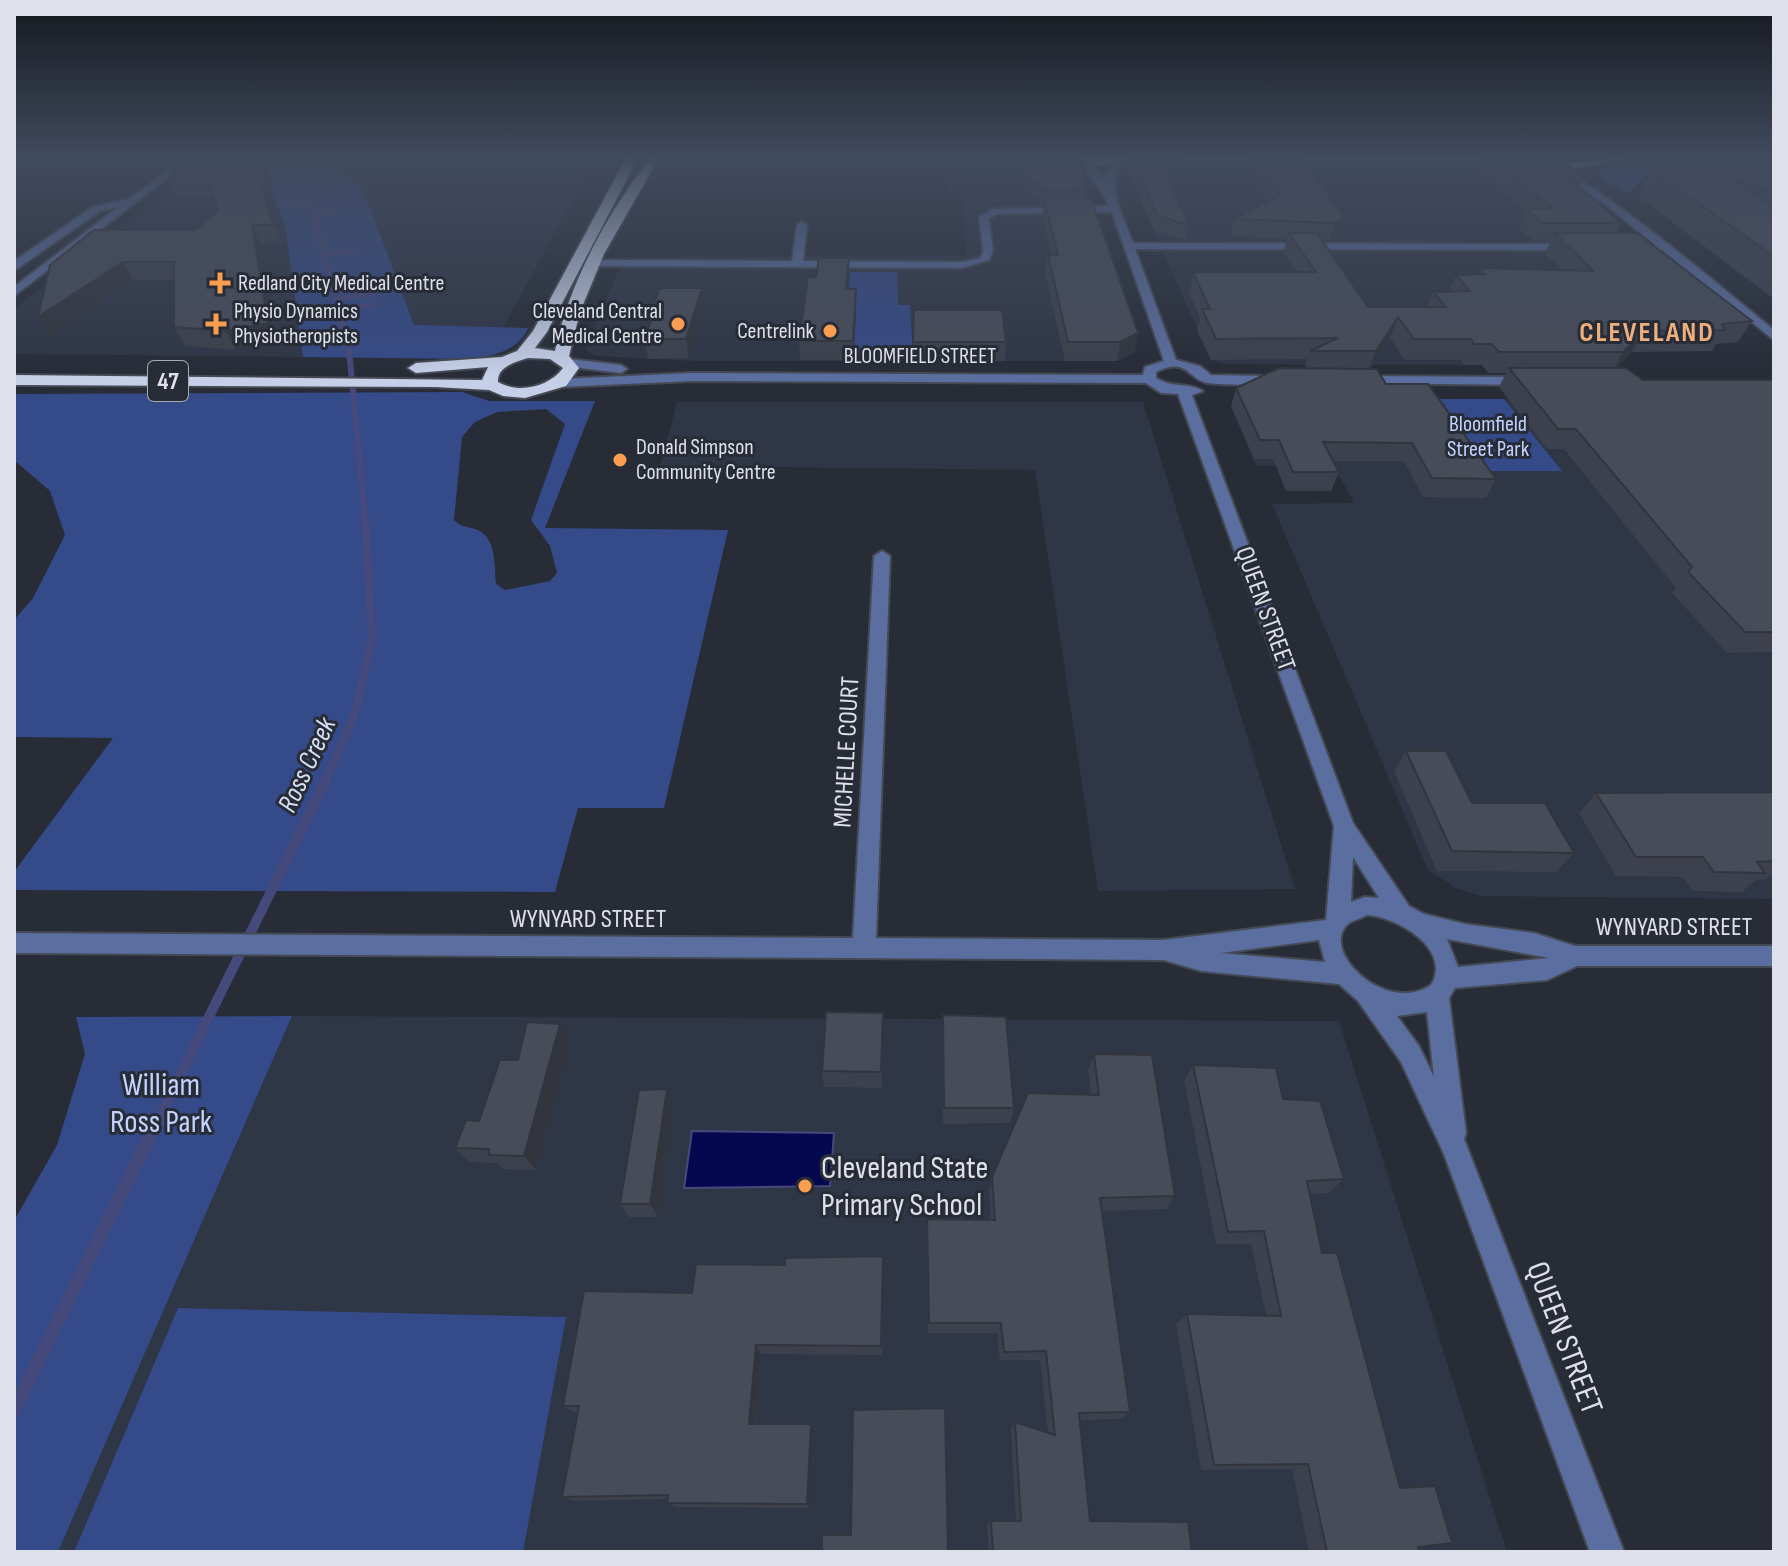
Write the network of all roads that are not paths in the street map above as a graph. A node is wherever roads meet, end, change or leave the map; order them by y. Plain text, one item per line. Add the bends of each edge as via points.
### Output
1 (64, 230) edge
2 (98, 230) edge
3 (591, 230) edge
4 (610, 230) edge
5 (801, 230) edge
6 (986, 230) edge
7 (1123, 230) edge
8 (1644, 230) edge
9 (41, 245) junction
10 (78, 245) junction
11 (1129, 246) junction
12 (1589, 247) edge
13 (1620, 247) edge
14 (1666, 247) junction
15 (595, 263) junction
16 (797, 265) junction
17 (14, 266) edge
18 (14, 293) edge
19 (1774, 336) edge
20 (522, 355) junction
21 (565, 360) junction
22 (505, 361) junction
23 (1171, 363) junction
24 (14, 366) edge
25 (321, 375) junction
26 (380, 375) junction
27 (692, 377) junction
28 (1149, 379) junction
29 (1207, 379) junction
30 (14, 380) edge
31 (1293, 380) edge
32 (1341, 380) edge
33 (1544, 381) edge
34 (560, 383) junction
35 (492, 385) junction
36 (1184, 392) junction
37 (882, 556) dead end
38 (1344, 826) junction
39 (1410, 918) junction
40 (1335, 923) junction
41 (14, 943) edge
42 (864, 950) junction
43 (1163, 950) junction
44 (1575, 956) junction
45 (1774, 956) edge
46 (1342, 974) junction
47 (1442, 987) junction
48 (1367, 994) junction
49 (1455, 1149) junction
50 (1607, 1552) edge

1 - 9 street
2 - 10 street
3 - 20 highway via 540,332
4 - 15 highway
5 - 16 street
6 - 16 street via 984,260 962,265
7 - 11 street
8 - 14 street
9 - 10 street
9 - 17 street
10 - 18 street
11 - 12 street
11 - 23 street
13 - 14 street
14 - 19 street
15 - 16 street
15 - 21 highway via 566,332
20 - 21 highway, 47 via 543,353
20 - 22 highway, 47
21 - 27 street, BLOOMFIELD STREET
21 - 34 highway via 571,373
22 - 26 highway, 47
22 - 35 highway via 490,373
23 - 28 street via 1155,366
23 - 29 street via 1199,369
24 - 25 highway, 47
25 - 26 highway, 47
25 - 30 highway, 47
26 - 35 highway, 47
27 - 28 street, BLOOMFIELD STREET
27 - 34 street, BLOOMFIELD STREET
28 - 36 street via 1158,387
29 - 31 street
29 - 36 street via 1199,390
32 - 33 street
34 - 35 highway, 47 via 525,393
36 - 38 street, QUEEN STREET
37 - 42 street, MICHELLE COURT
38 - 39 street, QUEEN STREET
38 - 40 street, QUEEN STREET
39 - 40 street via 1365,906
39 - 44 street, WYNYARD STREET
39 - 47 street via 1445,955
40 - 43 street, WYNYARD STREET
40 - 46 street via 1333,958
41 - 42 street, WYNYARD STREET
42 - 43 street, WYNYARD STREET
43 - 46 street, WYNYARD STREET via 1201,961
44 - 45 street, WYNYARD STREET
44 - 47 street, WYNYARD STREET via 1547,970
46 - 48 street
47 - 48 street via 1423,1003 1405,1006
47 - 49 street, QUEEN STREET
48 - 49 street, QUEEN STREET via 1410,1054
49 - 50 street, QUEEN STREET

